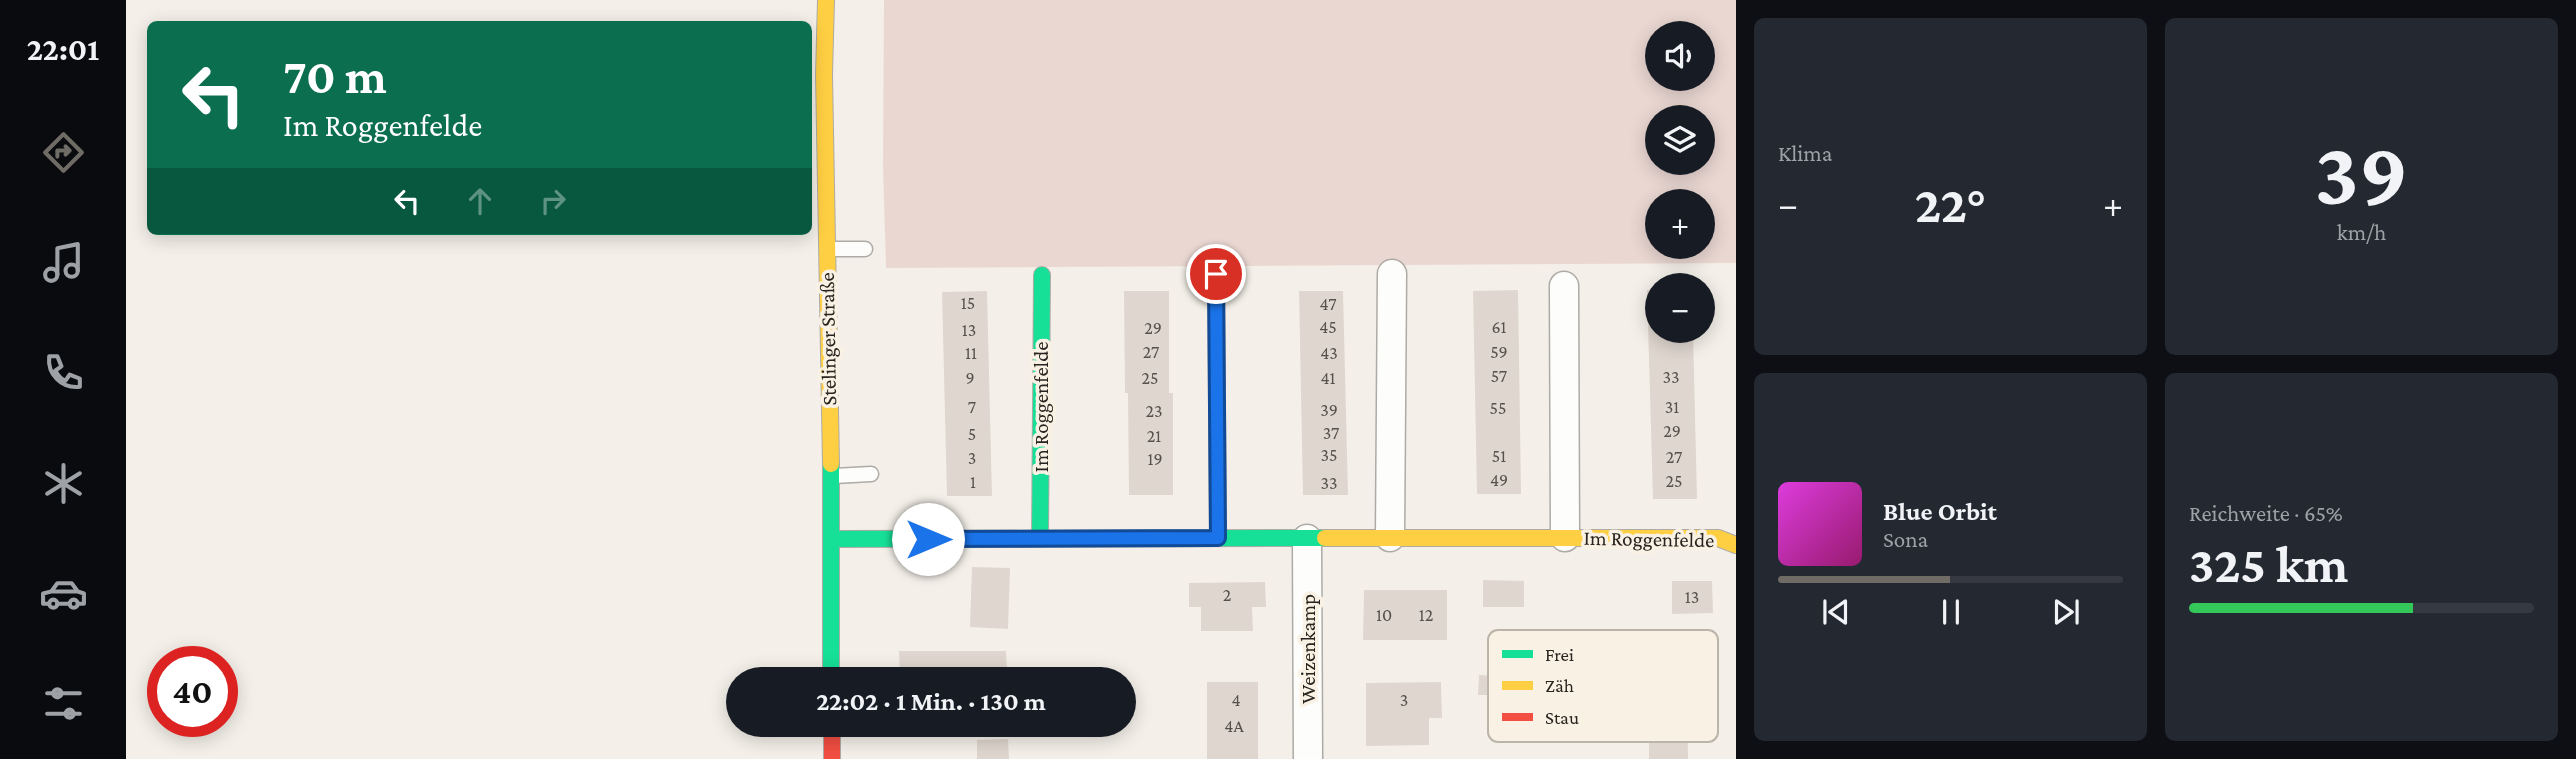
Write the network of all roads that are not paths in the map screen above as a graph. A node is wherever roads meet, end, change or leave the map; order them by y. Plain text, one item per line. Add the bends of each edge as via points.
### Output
1 (826, 0) edge
2 (826, 249) junction
3 (866, 249) dead end
4 (1216, 274) dead end
5 (1392, 274) dead end
6 (1042, 275) dead end
7 (1564, 286) dead end
8 (871, 474) dead end
9 (831, 477) junction
10 (1390, 537) junction
11 (1565, 537) junction
12 (1218, 538) junction
13 (831, 539) junction
14 (1040, 539) junction
15 (1307, 539) junction
16 (1735, 541) edge
17 (831, 667) edge
18 (832, 737) edge
19 (832, 759) edge
20 (1308, 759) edge

1 - 2 street, Stelinger Straße
2 - 3 lane
2 - 9 street, Stelinger Straße
4 - 12 street
5 - 10 street
6 - 14 street, Im Roggenfelde
7 - 11 street, Im Roggenfelde
8 - 9 lane
9 - 13 street, Stelinger Straße
10 - 11 street, Im Roggenfelde
10 - 15 street, Im Roggenfelde
11 - 16 street, Im Roggenfelde
12 - 14 street, Im Roggenfelde
12 - 15 street, Im Roggenfelde
13 - 14 street, Im Roggenfelde
13 - 17 street, Stelinger Straße
15 - 20 street, Weizenkamp
18 - 19 street

